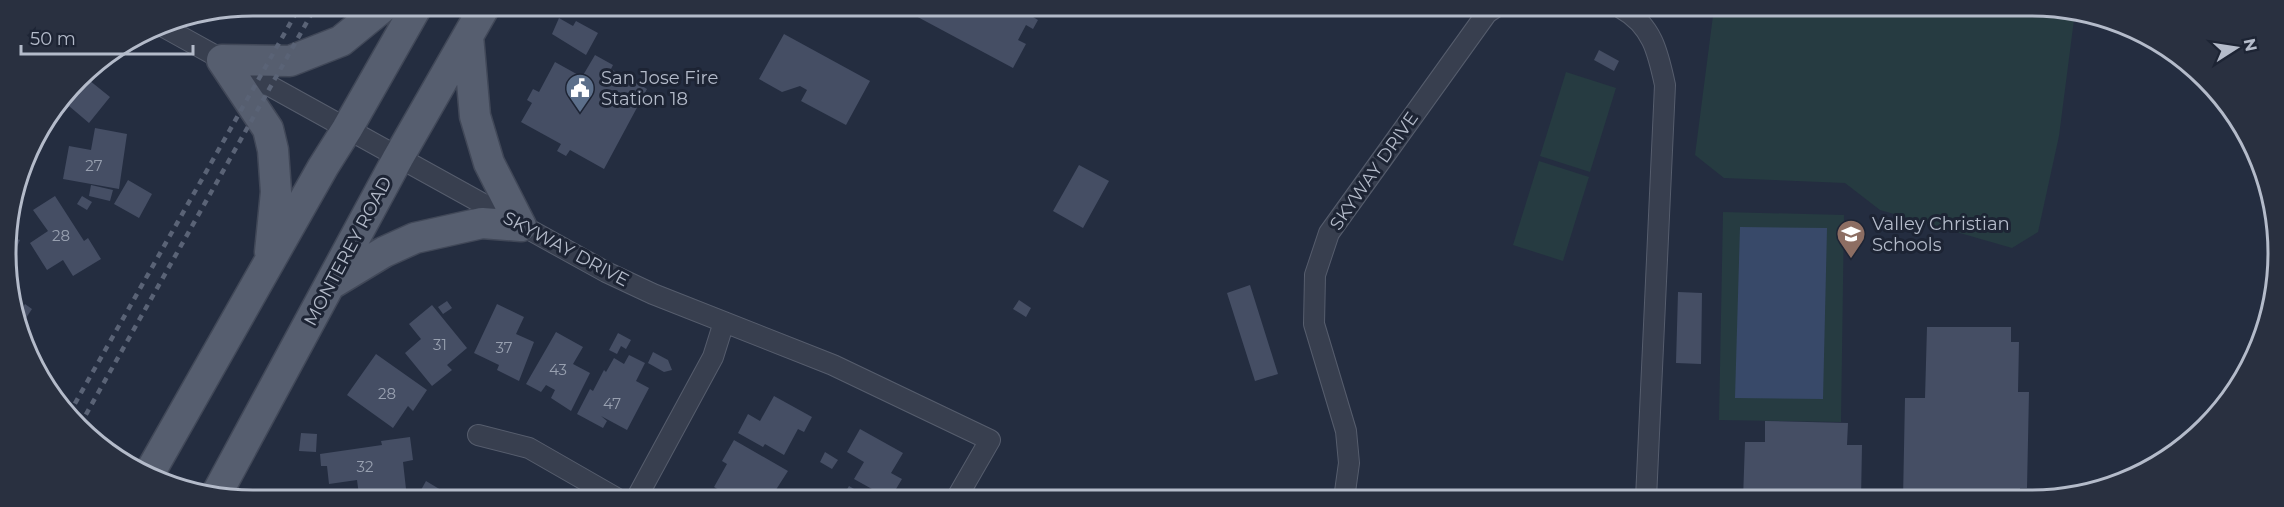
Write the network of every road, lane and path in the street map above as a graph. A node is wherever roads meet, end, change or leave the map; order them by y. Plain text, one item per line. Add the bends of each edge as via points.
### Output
1 (372, 16) edge
2 (411, 16) edge
3 (479, 16) edge
4 (1485, 16) edge
5 (1635, 16) edge
6 (171, 32) edge
7 (468, 36) junction
8 (222, 60) junction
9 (347, 129) junction
10 (398, 158) junction
11 (521, 226) junction
12 (269, 262) junction
13 (331, 284) junction
14 (724, 322) junction
15 (477, 435) dead end
16 (153, 468) edge
17 (220, 488) edge
18 (602, 490) edge
19 (641, 490) edge
20 (961, 490) edge
21 (1345, 490) edge
22 (1646, 490) edge

1 - 8 main road via 341,41 290,61
2 - 9 main road
3 - 7 main road, MONTEREY ROAD
4 - 21 street, SKYWAY DRIVE via 1329,233 1315,275 1314,324 1346,431 1349,463
5 - 22 street via 1656,44 1665,85
6 - 8 street, SKYWAY DRIVE
7 - 10 main road, MONTEREY ROAD
7 - 11 main road via 475,117 489,163
8 - 9 street, SKYWAY DRIVE
8 - 12 main road via 268,129 273,150 276,192
9 - 10 street, SKYWAY DRIVE
9 - 12 main road
10 - 11 street, SKYWAY DRIVE
10 - 13 main road, MONTEREY ROAD
11 - 13 main road via 482,223 415,238
11 - 14 street, SKYWAY DRIVE via 606,272
12 - 16 main road
13 - 17 main road, MONTEREY ROAD
14 - 19 street via 713,357
14 - 20 street, SKYWAY DRIVE via 833,365 990,440
15 - 18 street via 529,448

